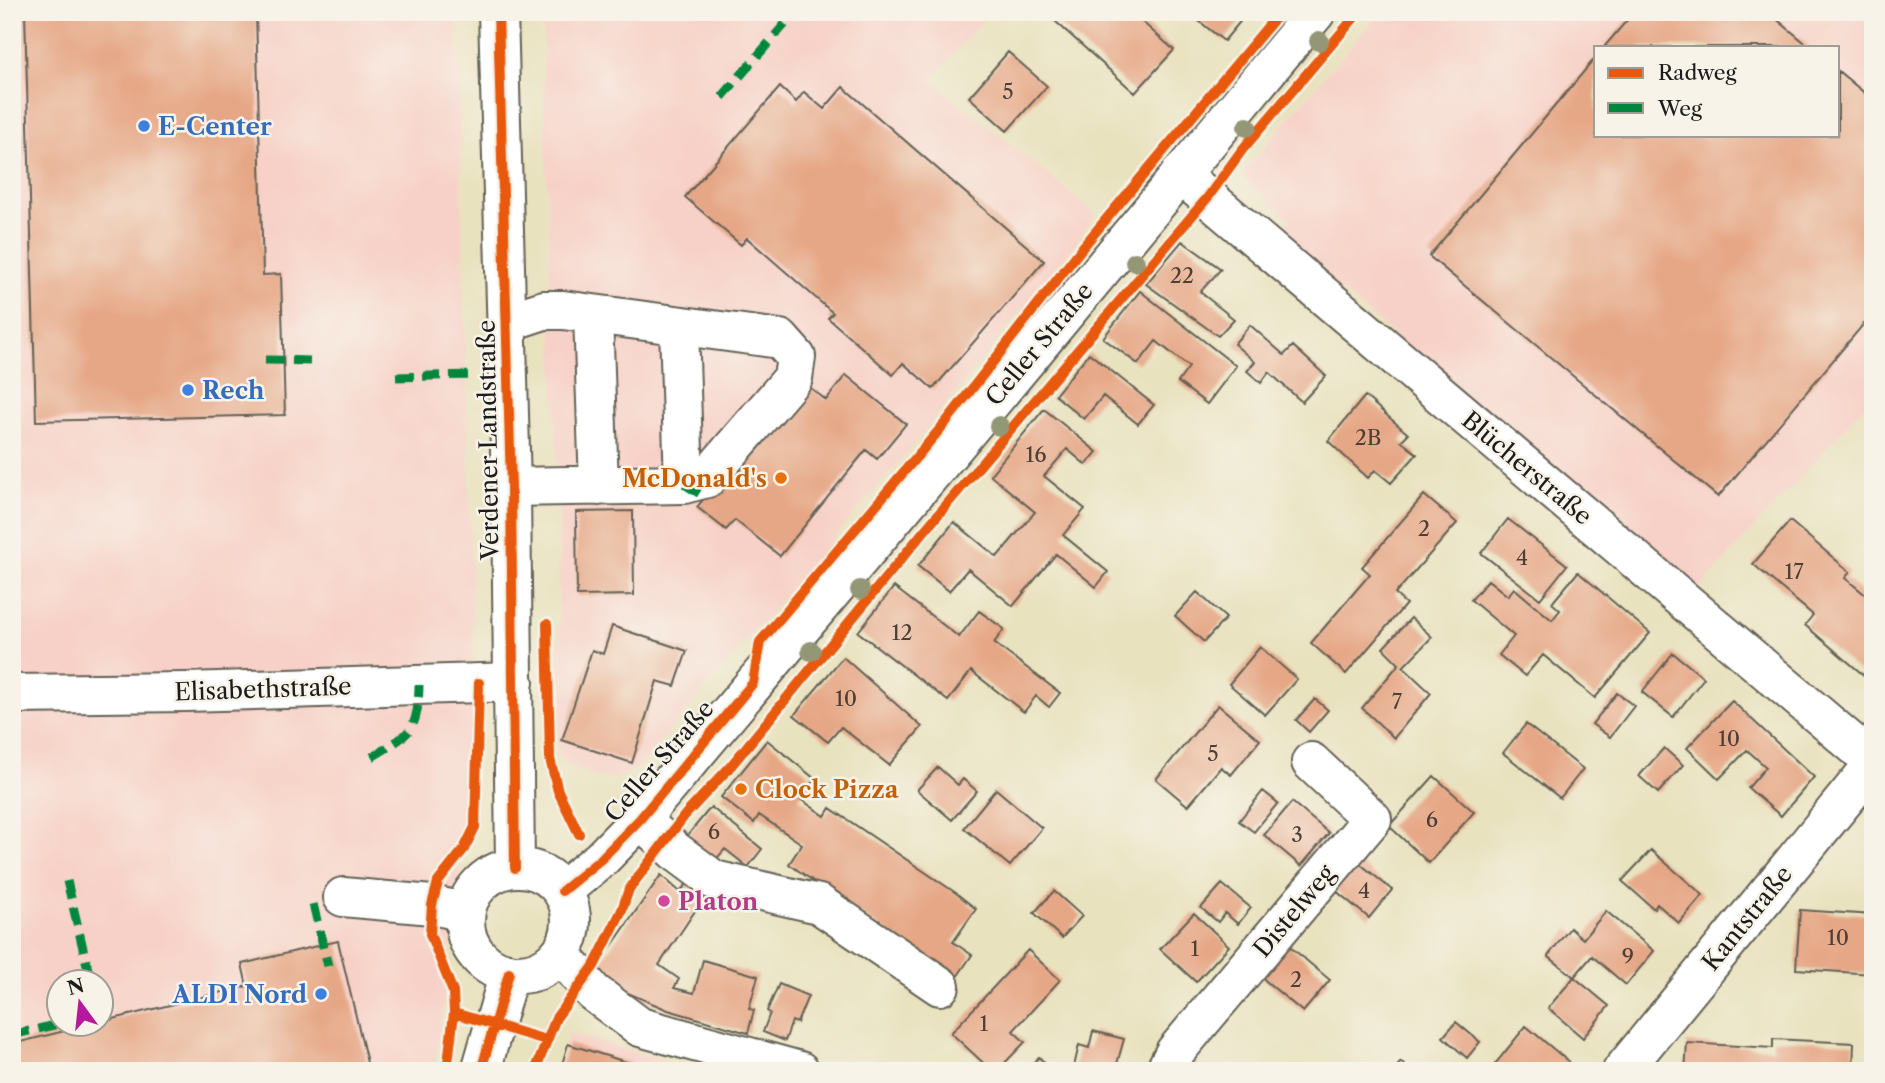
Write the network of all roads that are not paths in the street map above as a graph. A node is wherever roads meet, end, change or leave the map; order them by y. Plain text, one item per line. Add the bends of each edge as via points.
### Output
1 (498, 12) edge
2 (1316, 12) edge
3 (1180, 174) junction
4 (593, 315) junction
5 (507, 322) junction
6 (679, 326) junction
7 (684, 484) junction
8 (599, 486) junction
9 (510, 487) junction
10 (514, 682) junction
11 (12, 694) edge
12 (1311, 762) dead end
13 (1873, 763) edge
14 (640, 819) junction
15 (515, 868) junction
16 (562, 891) junction
17 (343, 897) dead end
18 (465, 912) junction
19 (560, 953) junction
20 (509, 973) junction
21 (940, 986) dead end
22 (481, 1071) edge
23 (800, 1071) edge
24 (1165, 1071) edge
25 (1622, 1071) edge

1 - 5 main road, Verdener Landstraße
2 - 3 main road, Celler Straße
3 - 13 main road, Blücherstraße
3 - 14 main road, Celler Straße
4 - 5 main road via 544,310
4 - 6 main road
4 - 8 main road
5 - 9 main road, Verdener Landstraße
6 - 7 main road
6 - 7 main road via 780,339 796,357 793,378 707,478
7 - 8 main road
8 - 9 main road
9 - 10 main road, Verdener Landstraße
10 - 11 main road, Elisabethstraße
10 - 15 main road, Verdener Landstraße
12 - 24 main road, Distelweg via 1372,819 1175,1052
13 - 25 main road, Kantstraße
14 - 16 main road, Celler Straße
14 - 21 main road via 714,880 819,904
15 - 16 main road via 541,873
15 - 18 main road via 488,877 470,898
16 - 19 main road via 571,922
17 - 18 main road
18 - 20 main road via 470,944 480,958
19 - 20 main road via 537,970
19 - 23 main road via 593,992 640,1027
20 - 22 main road

